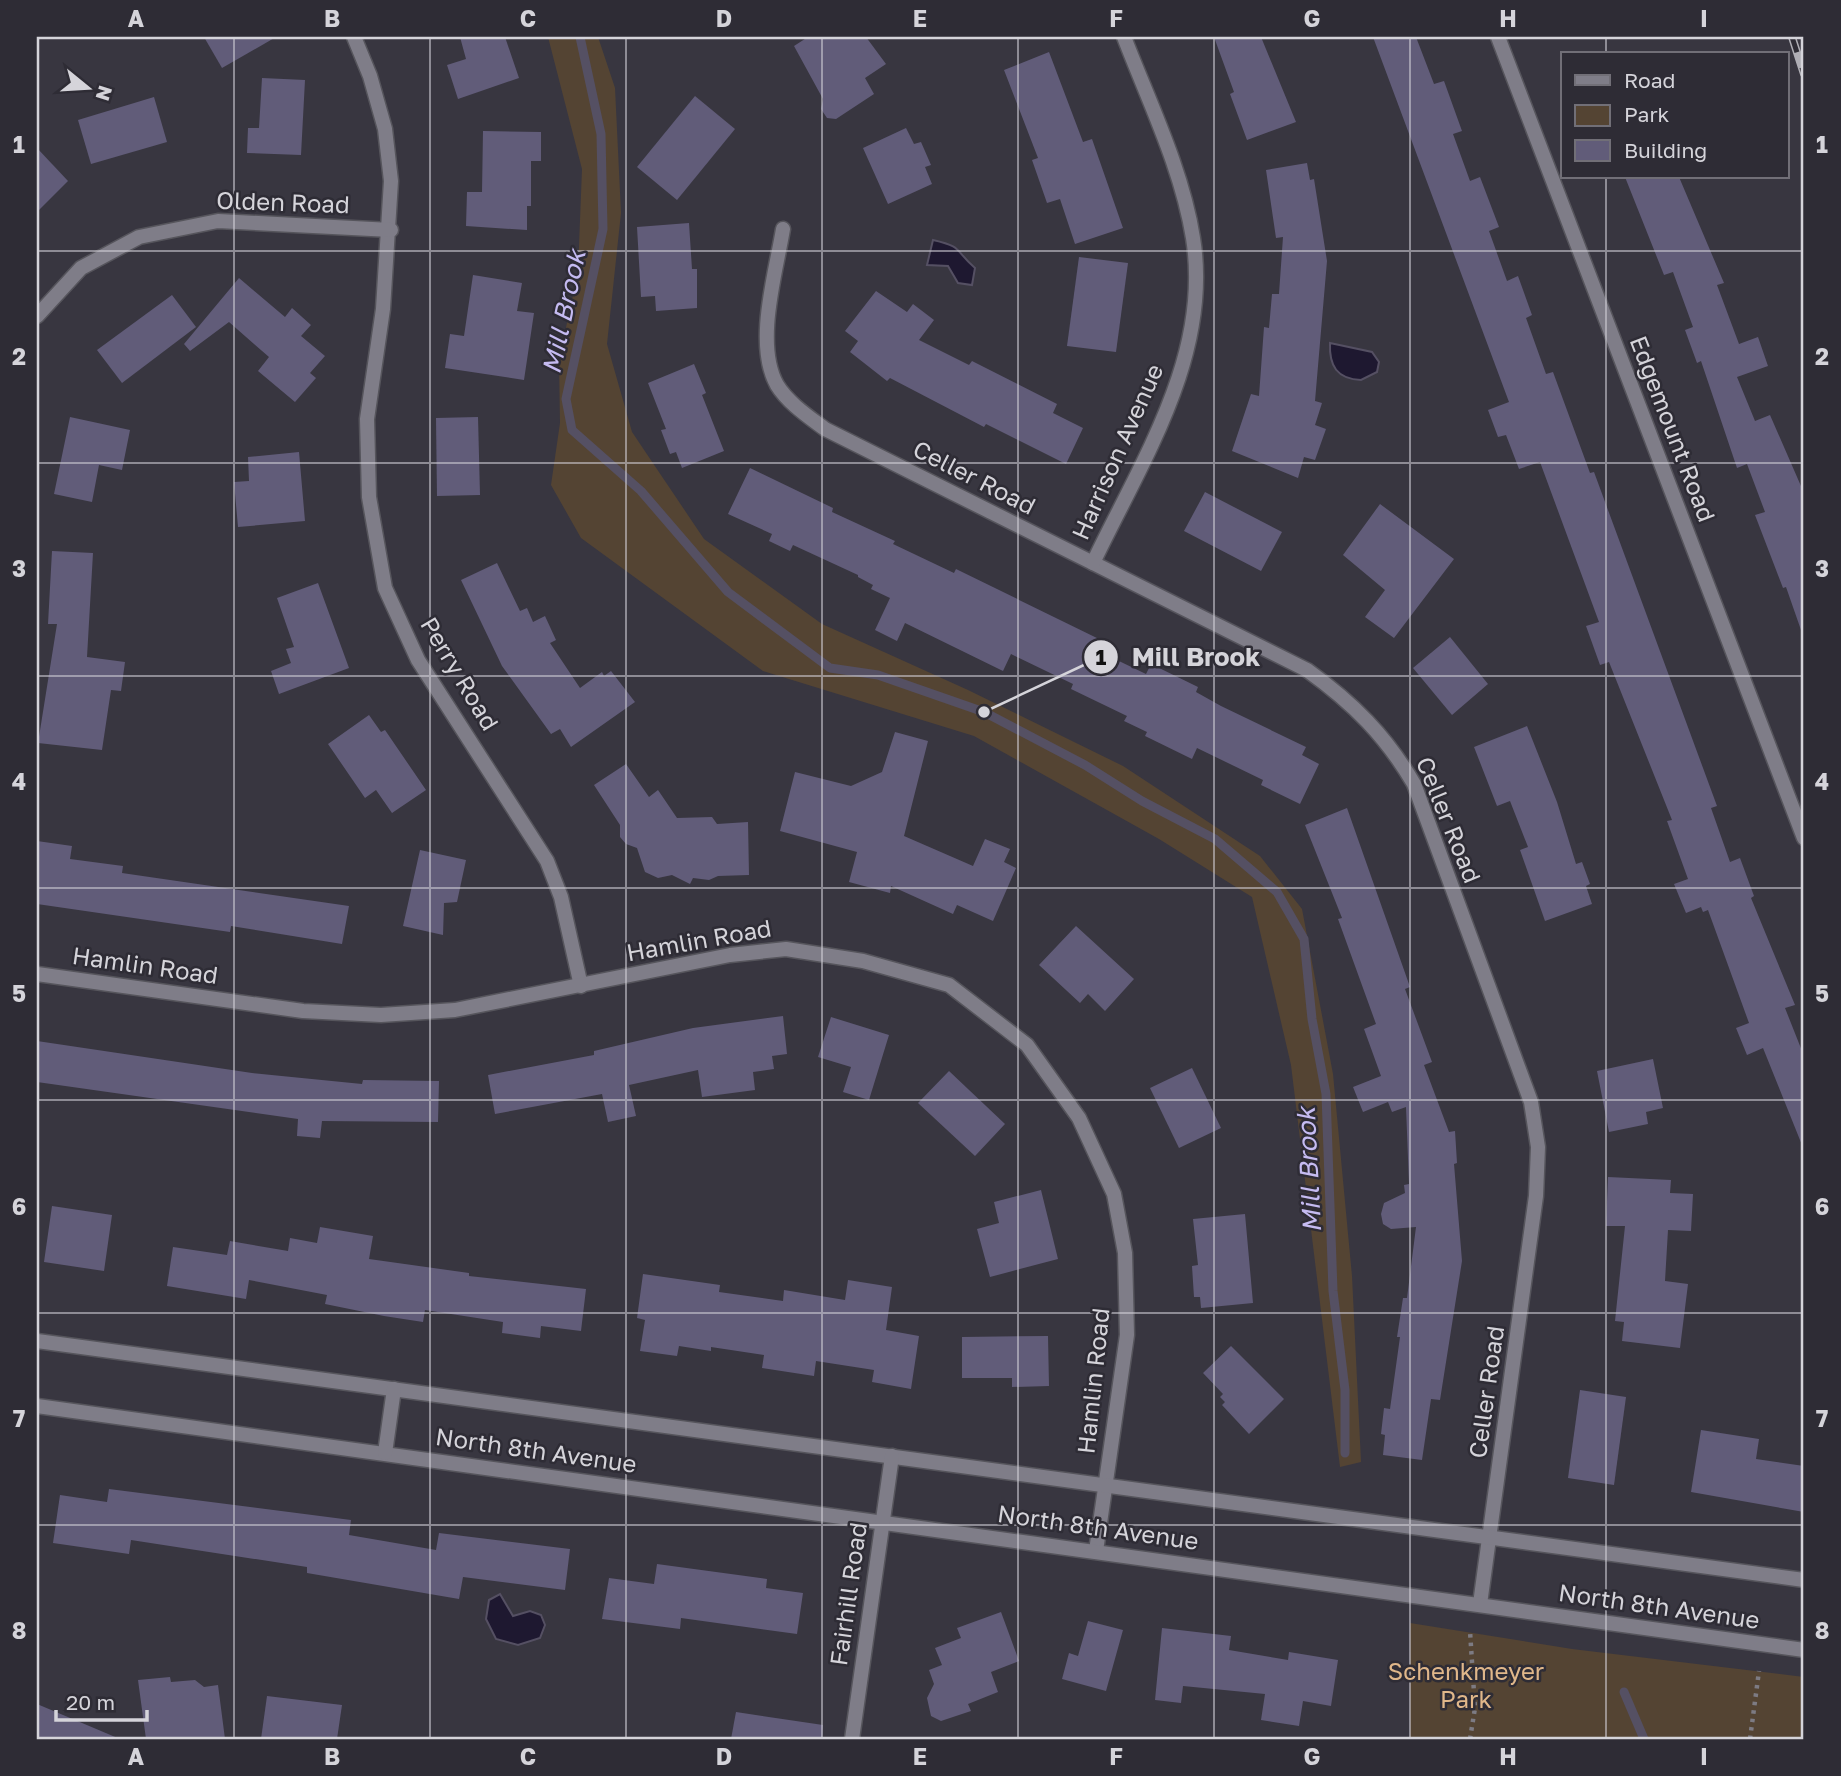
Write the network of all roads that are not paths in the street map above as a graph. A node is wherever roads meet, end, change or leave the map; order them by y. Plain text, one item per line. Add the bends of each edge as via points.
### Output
1 (354, 37) edge
2 (1124, 37) edge
3 (1498, 37) edge
4 (783, 229) dead end
5 (391, 230) junction
6 (37, 316) edge
7 (1093, 563) junction
8 (1804, 838) edge
9 (37, 974) edge
10 (581, 986) junction
11 (37, 1341) edge
12 (394, 1389) junction
13 (37, 1406) edge
14 (385, 1453) junction
15 (892, 1456) junction
16 (1106, 1484) junction
17 (882, 1522) junction
18 (1491, 1538) junction
19 (1096, 1551) junction
20 (1804, 1580) edge
21 (1480, 1604) junction
22 (1804, 1650) edge
23 (852, 1739) edge

1 - 5 street, Perry Road via 384,129
2 - 7 street, Harrison Avenue via 1183,194 1193,239 1196,287 1192,330 1166,414
3 - 8 street, Edgemount Road
4 - 7 street, Celler Road via 767,321 768,357 777,385 799,409 825,429
5 - 6 street, Olden Road via 218,221 139,237 81,268
5 - 10 street, Perry Road via 367,419 369,497 385,588 418,660 547,861 561,897
7 - 18 street, Celler Road via 1316,677 1372,723 1414,784 1531,1102 1538,1147 1536,1196
9 - 10 street, Hamlin Road via 303,1011 380,1015 455,1010
10 - 16 street, Hamlin Road via 730,955 786,949 863,961 949,985 1027,1045 1079,1118 1115,1194 1125,1253 1127,1335
11 - 12 street, North 8th Avenue
12 - 14 street
12 - 15 street, North 8th Avenue
13 - 14 street, North 8th Avenue
14 - 17 street, North 8th Avenue
15 - 16 street, North 8th Avenue
15 - 17 street, Fairhill Road
16 - 18 street, North 8th Avenue
16 - 19 street, Hamlin Road
17 - 19 street, North 8th Avenue
17 - 23 street, Fairhill Road
18 - 20 street, North 8th Avenue
18 - 21 street, Celler Road
19 - 21 street, North 8th Avenue
21 - 22 street, North 8th Avenue

